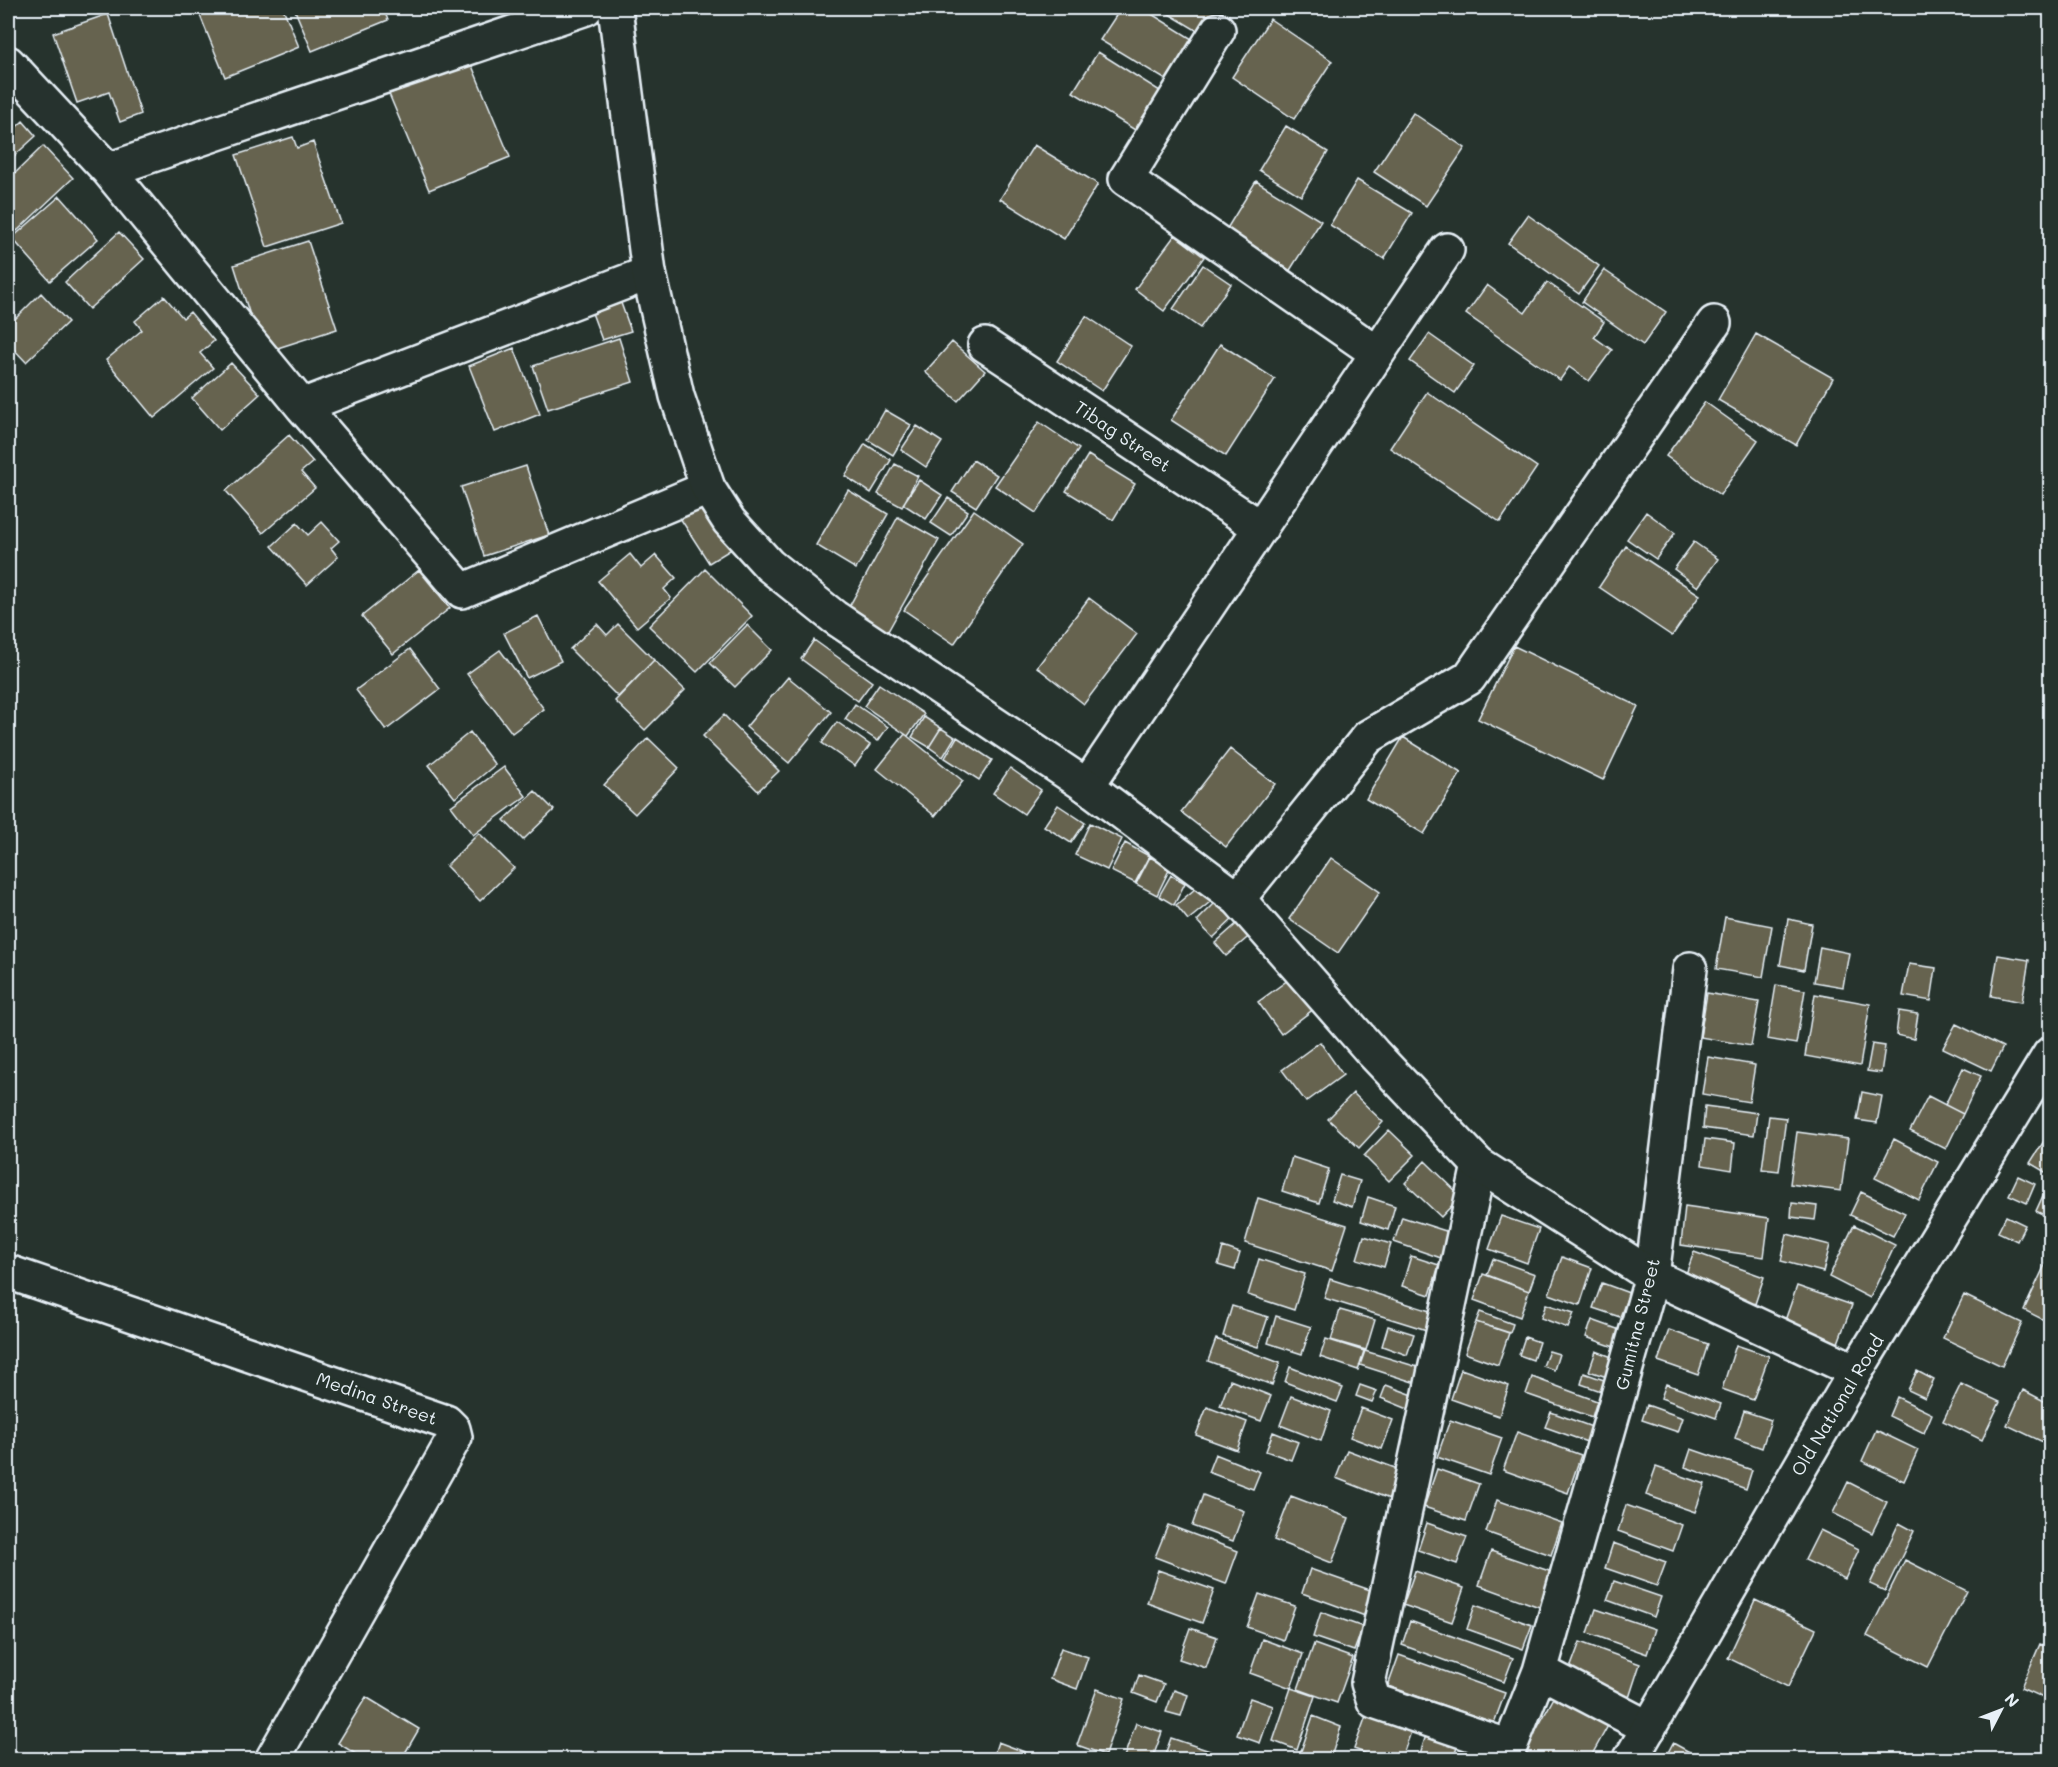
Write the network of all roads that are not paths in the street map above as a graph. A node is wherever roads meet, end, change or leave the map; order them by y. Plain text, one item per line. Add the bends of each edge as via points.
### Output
1 (586, 8) edge
2 (615, 8) edge
3 (1218, 30) dead end
4 (8, 63) edge
5 (108, 170) junction
6 (1448, 250) dead end
7 (649, 273) junction
8 (1714, 322) dead end
9 (985, 345) dead end
10 (1377, 353) junction
11 (302, 406) junction
12 (708, 488) junction
13 (1261, 528) junction
14 (1087, 786) junction
15 (1238, 899) junction
16 (1690, 969) dead end
17 (2047, 1066) edge
18 (1479, 1165) junction
19 (8, 1272) edge
20 (1652, 1276) junction
21 (1856, 1371) junction
22 (1540, 1671) junction
23 (1649, 1728) junction
24 (272, 1760) edge
25 (1630, 1760) edge

1 - 5 street
2 - 7 street
3 - 10 street via 1126,179
4 - 5 street
5 - 11 street
6 - 10 street
7 - 11 street
7 - 12 street via 677,396
8 - 15 street via 1469,678 1368,737
9 - 13 street, Tibag Street
10 - 13 street
11 - 12 street via 462,591
12 - 14 street via 729,521 769,566 834,617
13 - 14 street
14 - 15 street
15 - 18 street via 1372,1053
16 - 20 street, Gumitna Street
17 - 21 street, Old National Road
18 - 20 street
18 - 22 street, Gumitna Street via 1368,1683 1374,1701 1510,1748
19 - 24 street, Medina Street via 435,1418 453,1429 455,1437
20 - 21 street
20 - 22 street, Gumitna Street
21 - 23 street, Old National Road
22 - 23 street
23 - 25 street, Old National Road

